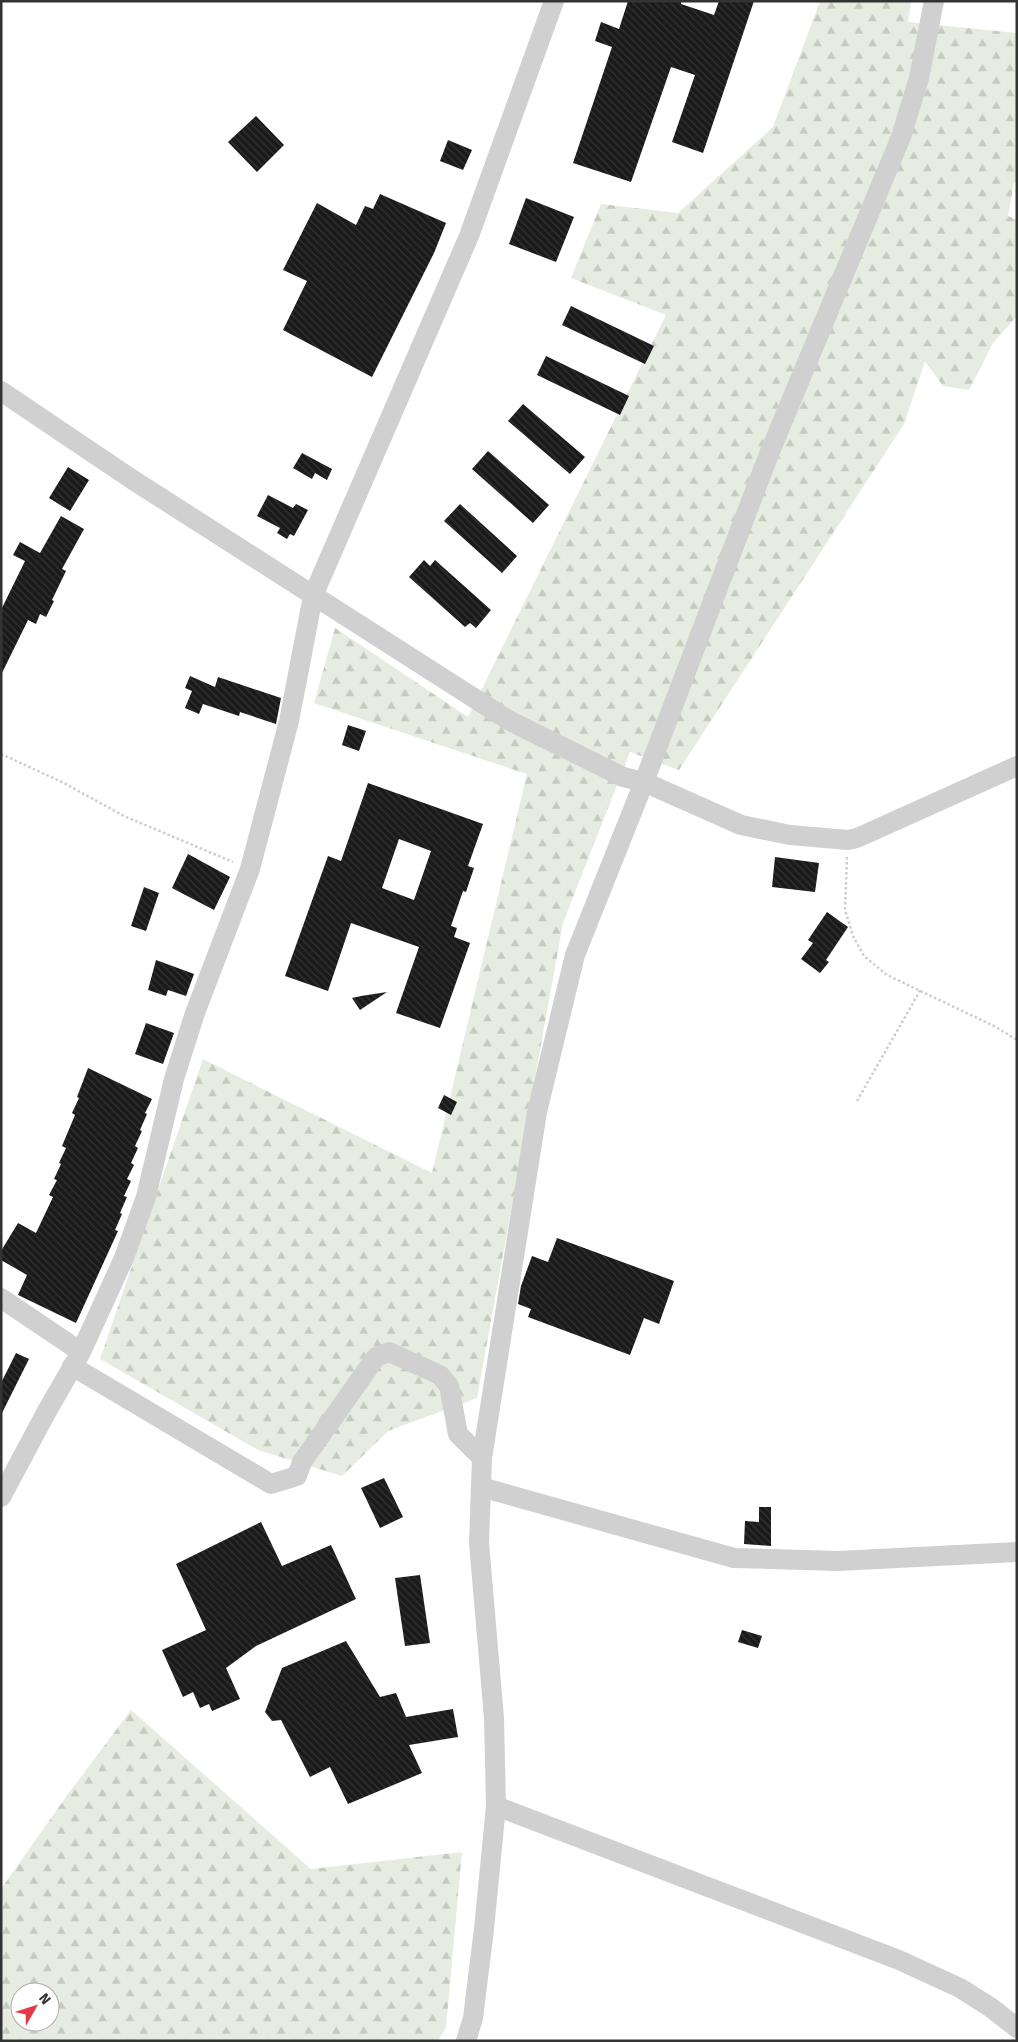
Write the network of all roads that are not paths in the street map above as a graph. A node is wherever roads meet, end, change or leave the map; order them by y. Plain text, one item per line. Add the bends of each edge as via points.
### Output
1 (934, 1) edge
2 (553, 2) edge
3 (1, 391) edge
4 (313, 596) junction
5 (1017, 766) edge
6 (644, 782) junction
7 (1, 1298) edge
8 (77, 1359) junction
9 (482, 1458) junction
10 (481, 1487) junction
11 (1, 1497) edge
12 (1017, 1552) edge
13 (496, 1806) junction
14 (1017, 2028) edge
15 (466, 2041) edge

1 - 6 street via 919,78 901,137 769,454
2 - 4 street via 469,236
3 - 4 street
4 - 6 street via 510,721 623,777
4 - 8 street via 289,721 250,869 174,1079 146,1197 124,1258
5 - 6 street via 848,840 790,836 741,825
6 - 9 street via 575,955 537,1112
7 - 8 street
8 - 9 street via 271,1484 297,1476 302,1462 376,1357 389,1352 440,1375 449,1386 458,1434
8 - 11 street
9 - 10 street
10 - 12 street via 734,1558 838,1561
10 - 13 street via 479,1543 494,1718
13 - 14 street via 899,1960 960,1988
13 - 15 street via 473,2018

